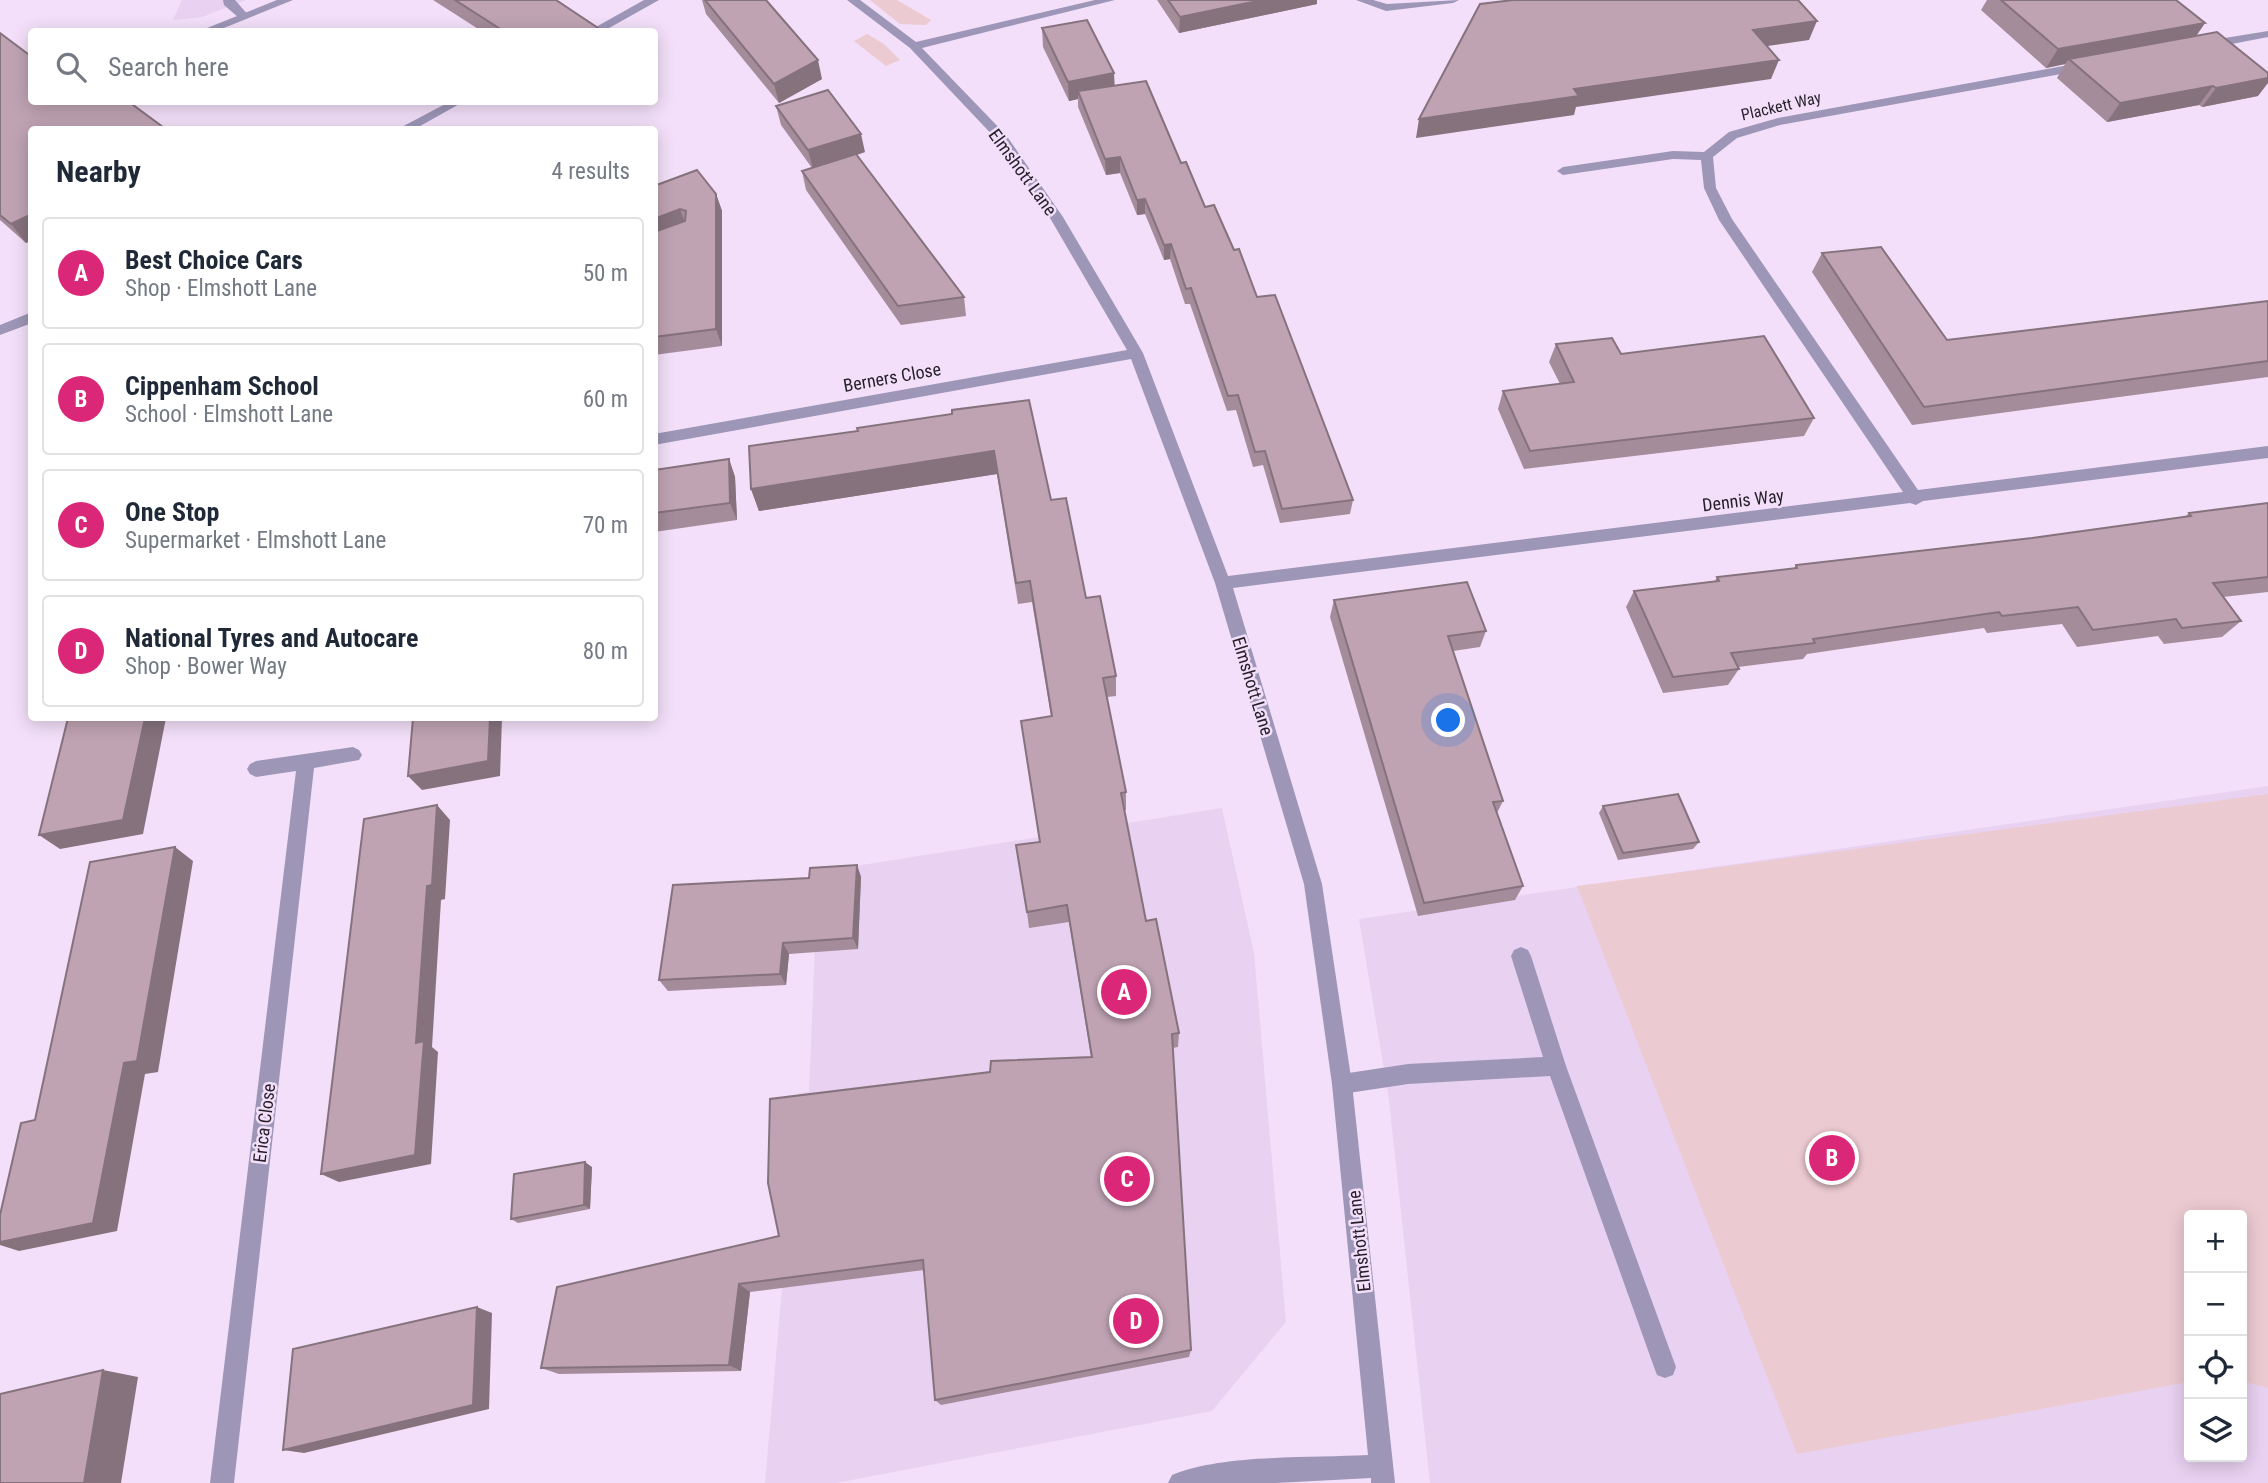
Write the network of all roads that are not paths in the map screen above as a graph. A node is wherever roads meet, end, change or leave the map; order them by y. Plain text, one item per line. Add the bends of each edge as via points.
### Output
1 (229, 0) edge
2 (287, 0) edge
3 (653, 0) edge
4 (853, 0) edge
5 (1110, 0) edge
6 (1362, 0) edge
7 (1453, 0) edge
8 (243, 16) junction
9 (212, 28) edge
10 (600, 28) edge
11 (2268, 34) edge
12 (914, 46) junction
13 (2186, 48) edge
14 (2105, 63) edge
15 (451, 105) edge
16 (410, 126) edge
17 (1707, 156) junction
18 (1563, 171) dead end
19 (28, 319) edge
20 (0, 330) edge
21 (1136, 353) junction
22 (658, 439) edge
23 (2268, 453) edge
24 (1916, 499) junction
25 (1223, 583) junction
26 (353, 755) dead end
27 (306, 762) junction
28 (256, 769) dead end
29 (1521, 956) dead end
30 (1556, 1066) junction
31 (1342, 1084) junction
32 (1665, 1367) dead end
33 (1382, 1474) edge
34 (222, 1483) edge
35 (1180, 1483) edge

1 - 8 street
2 - 8 street
3 - 10 street
4 - 12 street, Elmshott Lane
5 - 12 street
6 - 7 street via 1386,8
8 - 9 street
11 - 13 street
12 - 21 street, Elmshott Lane via 1002,138 1056,217
14 - 17 street, Plackett Way via 1778,122 1732,135
15 - 16 street
17 - 18 street via 1673,155
17 - 24 street via 1710,188 1726,220
19 - 20 street
21 - 22 street, Berners Close
21 - 25 street, Elmshott Lane
23 - 24 street, Dennis Way
24 - 25 street, Dennis Way
25 - 31 street, Elmshott Lane via 1313,884
26 - 27 street
27 - 28 street
27 - 34 street, Erica Close
29 - 30 street
30 - 31 street via 1408,1074
30 - 32 street
31 - 33 street, Elmshott Lane
33 - 35 street via 1220,1474

